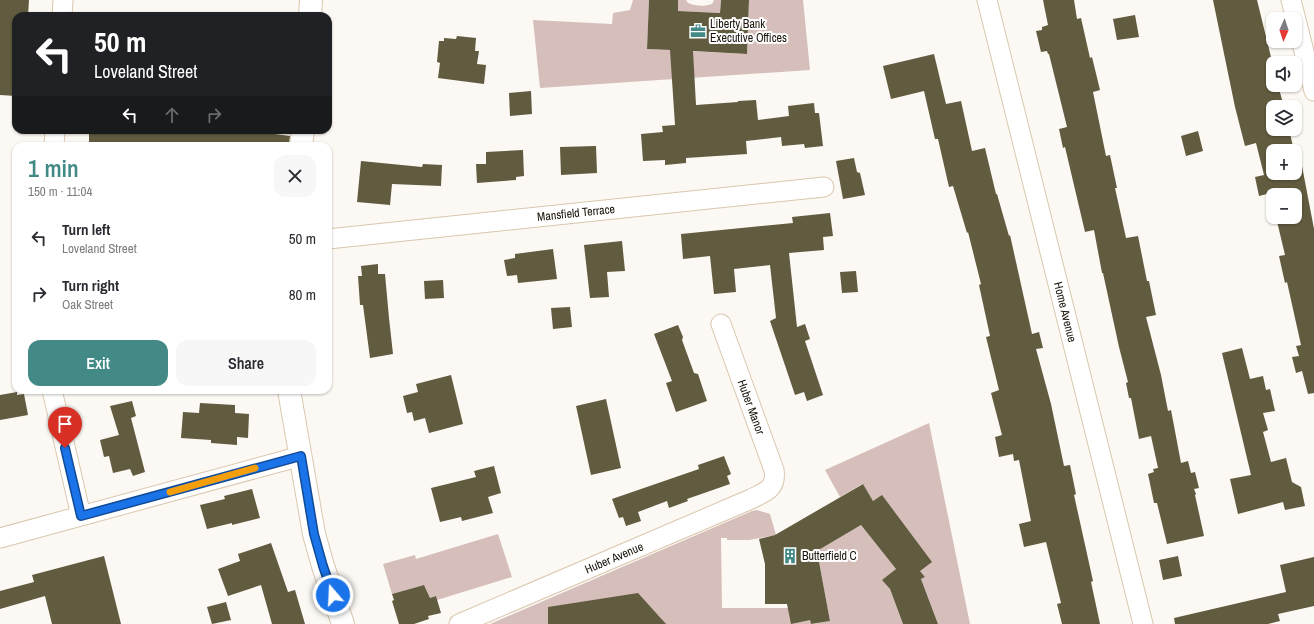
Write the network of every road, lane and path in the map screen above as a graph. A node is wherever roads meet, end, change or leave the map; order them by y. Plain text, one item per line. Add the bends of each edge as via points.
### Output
1 (63, 0) edge
2 (311, 0) edge
3 (987, 0) edge
4 (1291, 0) edge
5 (62, 12) edge
6 (310, 12) edge
7 (1314, 90) edge
8 (824, 187) dead end
9 (332, 239) edge
10 (720, 324) dead end
11 (53, 394) edge
12 (290, 394) edge
13 (301, 456) junction
14 (768, 490) joint
15 (81, 516) junction
16 (0, 538) edge
17 (343, 624) edge
18 (459, 624) edge
19 (1143, 624) edge

1 - 5 street
2 - 6 street
3 - 19 street, Home Avenue
4 - 7 street
8 - 9 street, Mansfield Terrace
10 - 14 street, Huber Manor via 774,470 773,485
11 - 15 street
12 - 13 street
13 - 15 street
13 - 17 street via 314,534
14 - 18 street, Huber Avenue
15 - 16 street

